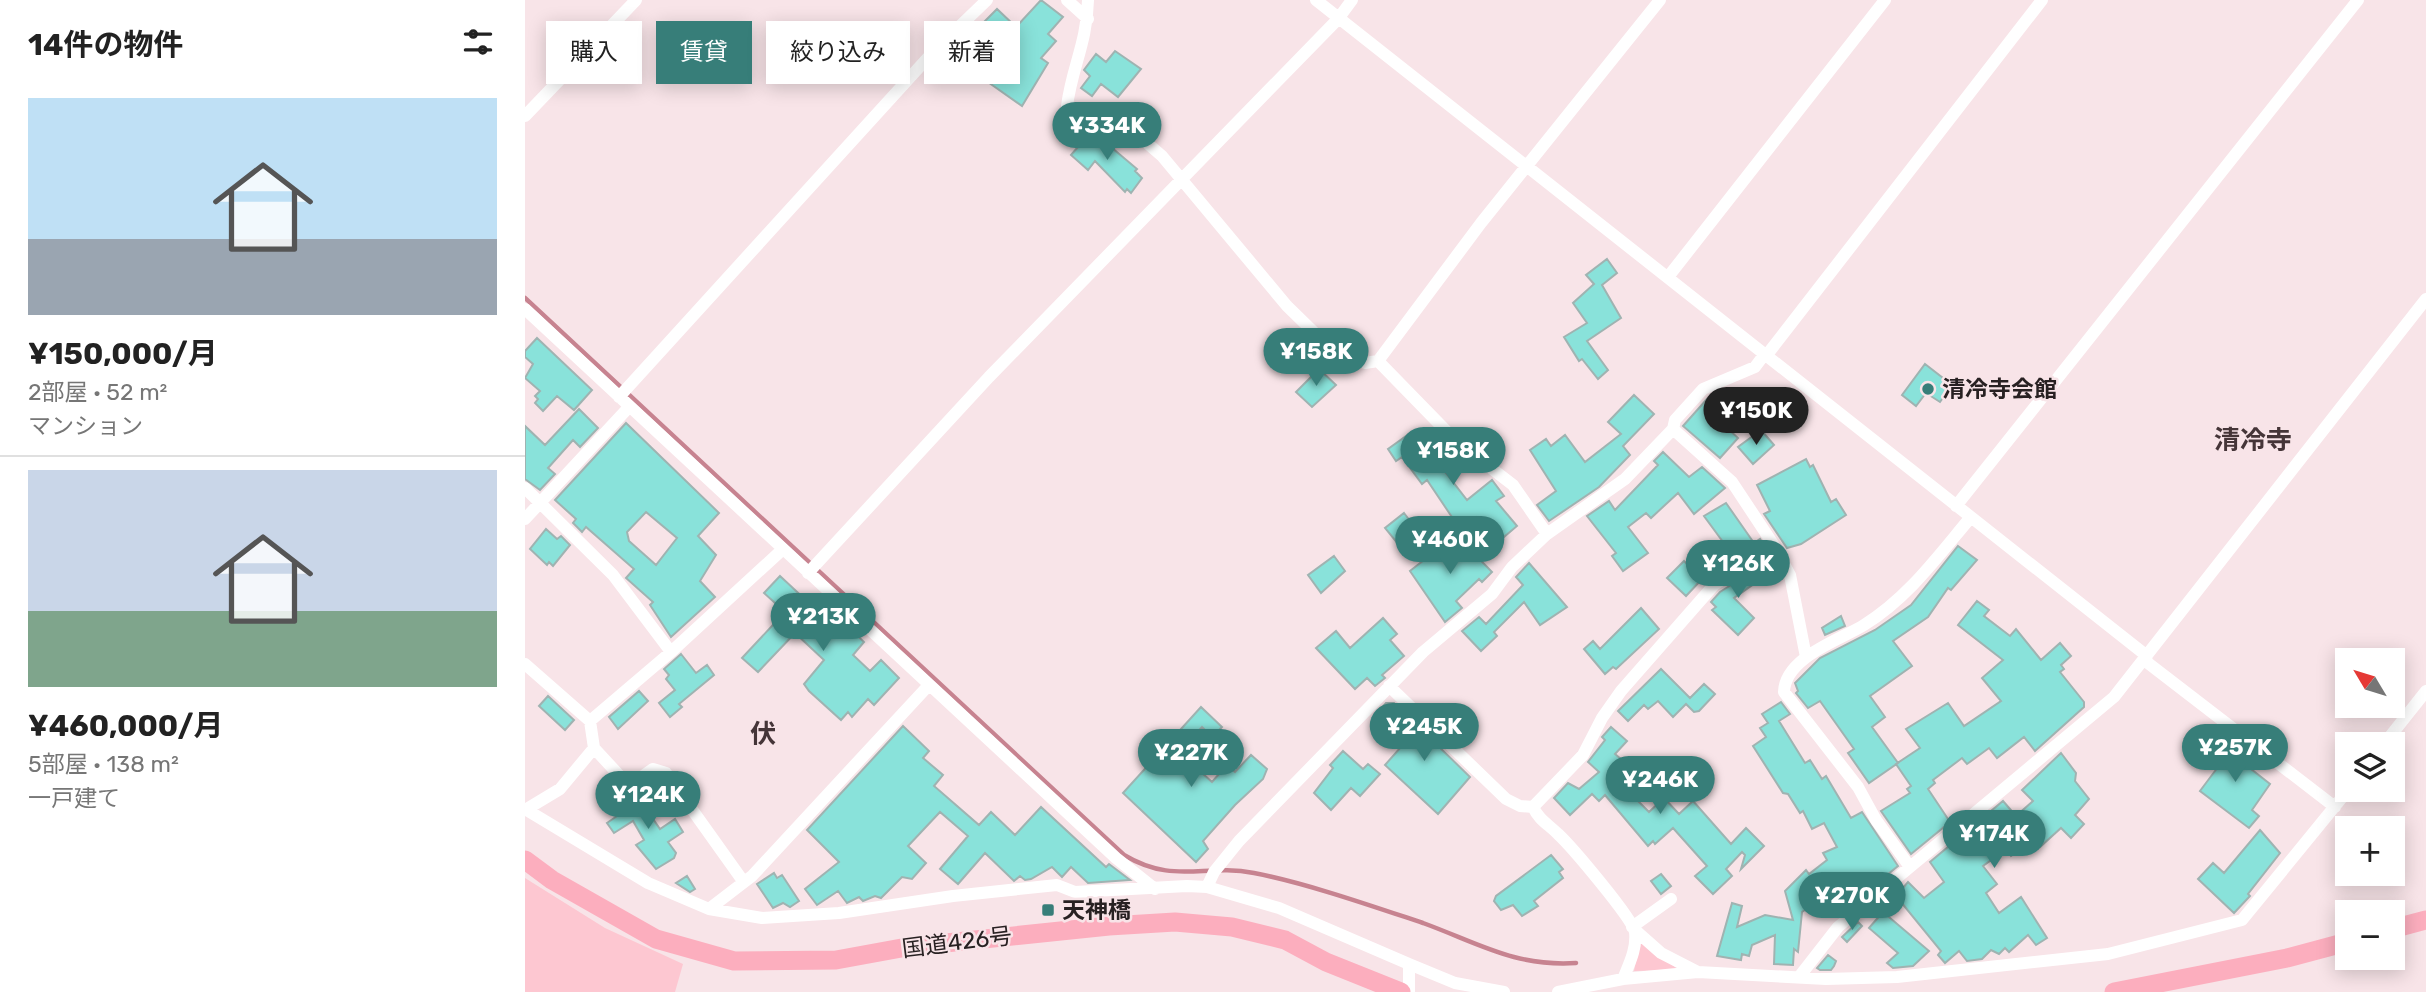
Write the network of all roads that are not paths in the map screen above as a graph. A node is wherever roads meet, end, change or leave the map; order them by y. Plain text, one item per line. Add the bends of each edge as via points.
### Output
1 (636, 0) edge
2 (987, 0) edge
3 (1067, 0) edge
4 (1088, 0) edge
5 (1316, 0) edge
6 (1352, 0) edge
7 (1660, 0) edge
8 (1885, 0) edge
9 (2042, 0) edge
10 (2358, 0) edge
11 (1088, 19) junction
12 (1338, 19) junction
13 (525, 116) edge
14 (1528, 167) junction
15 (1179, 180) junction
16 (1668, 277) junction
17 (2426, 299) edge
18 (525, 309) edge
19 (1765, 355) junction
20 (1378, 361) junction
21 (619, 397) junction
22 (629, 407) junction
23 (1673, 429) junction
24 (525, 488) edge
25 (539, 503) junction
26 (1956, 506) junction
27 (1971, 517) junction
28 (525, 519) edge
29 (1547, 534) junction
30 (1775, 547) junction
31 (783, 549) junction
32 (808, 573) junction
33 (671, 652) junction
34 (1806, 657) junction
35 (2145, 658) junction
36 (525, 664) edge
37 (929, 685) junction
38 (1389, 686) junction
39 (2426, 691) edge
40 (590, 721) junction
41 (2394, 732) edge
42 (593, 748) junction
43 (2339, 802) edge
44 (1532, 807) junction
45 (2335, 807) junction
46 (525, 809) edge
47 (525, 860) edge
48 (1910, 867) junction
49 (743, 881) junction
50 (1207, 887) junction
51 (1155, 889) junction
52 (1671, 899) dead end
53 (709, 909) junction
54 (2426, 920) edge
55 (2405, 926) edge
56 (1633, 928) junction
57 (2335, 945) edge
58 (1409, 964) junction
59 (1698, 972) junction
60 (1799, 976) junction
61 (1623, 979) junction
62 (1401, 992) edge
63 (1409, 992) edge
64 (1504, 992) edge
65 (1558, 992) edge
66 (2113, 992) edge

1 - 13 street
2 - 21 street via 934,51
3 - 11 street
4 - 11 street
5 - 12 street
6 - 12 street
7 - 14 street
8 - 16 street
9 - 19 street
10 - 26 street
11 - 15 street via 1067,106 1078,117 1140,137 1162,156
12 - 14 street
12 - 15 street
14 - 16 street
14 - 20 street
15 - 20 street via 1287,306 1327,345 1347,359
15 - 32 street
16 - 19 street
17 - 35 street
18 - 21 street
19 - 23 street via 1755,367 1703,389 1675,420
19 - 26 street
20 - 29 street via 1456,442 1513,485
21 - 22 street
22 - 25 street
22 - 31 street
23 - 29 street via 1625,479
23 - 30 street via 1732,482
24 - 25 street
25 - 28 street
25 - 33 street via 613,575
26 - 27 street
27 - 34 street via 1902,598
27 - 35 street
29 - 38 street via 1512,567 1492,594
30 - 34 street via 1790,575
30 - 44 street via 1714,585 1621,691 1583,755
31 - 32 street
31 - 33 street
32 - 37 street
33 - 40 street
34 - 48 street via 1784,684 1784,692 1858,786 1875,820
35 - 45 street
35 - 48 street via 2114,697
36 - 40 street
37 - 49 street
37 - 51 street
38 - 44 street via 1506,799
38 - 50 street via 1239,841
39 - 41 street
40 - 42 street
42 - 46 street via 560,789
42 - 49 street via 629,786 653,769 666,774
43 - 45 street
44 - 56 street via 1612,897
45 - 60 street via 2242,920 2108,954 1897,977
46 - 53 street via 647,883
47 - 62 highway, 国道426号 via 656,939 734,961 836,960 908,947 1175,922 1232,927 1285,940
48 - 60 street via 1838,928
49 - 53 street
50 - 51 street
50 - 58 street via 1279,908
51 - 53 street via 1075,892 1057,886 762,918
52 - 56 street
54 - 55 highway
56 - 59 street via 1668,957
56 - 61 street via 1634,953
57 - 66 highway
58 - 63 street
58 - 64 street via 1455,983
59 - 60 street
59 - 61 street
61 - 65 street

